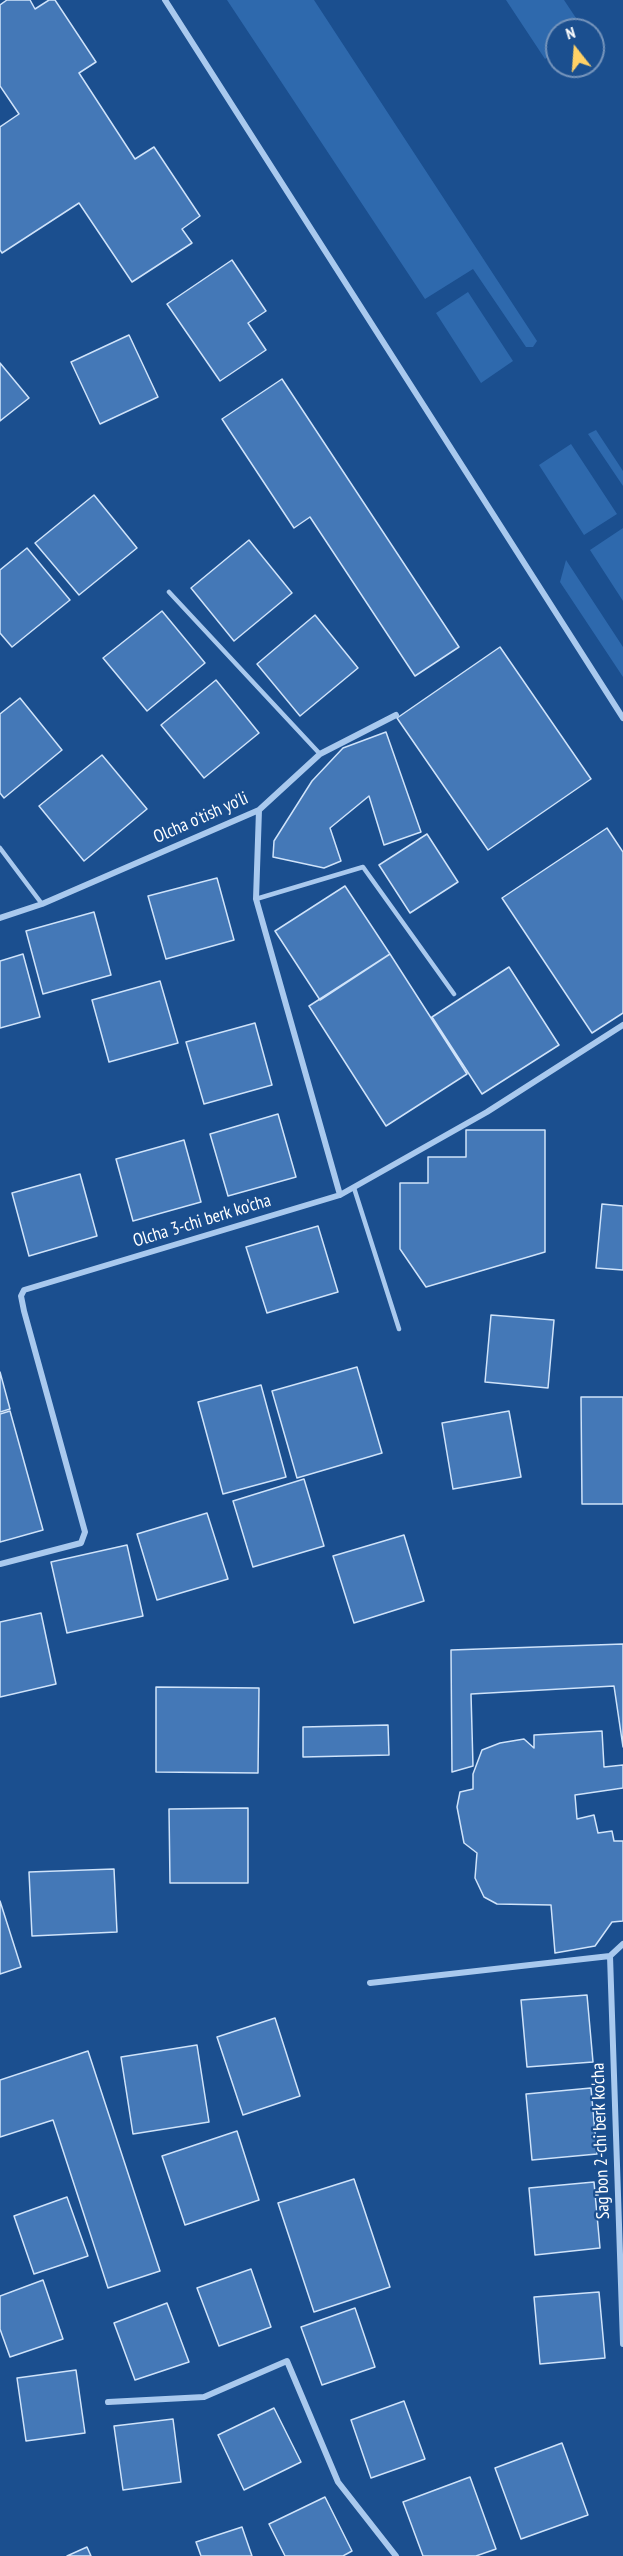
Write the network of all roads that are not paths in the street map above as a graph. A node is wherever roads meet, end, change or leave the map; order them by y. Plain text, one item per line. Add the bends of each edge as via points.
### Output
1 (165, 0) edge
2 (169, 591) dead end
3 (396, 716) dead end
4 (623, 718) edge
5 (320, 754) junction
6 (260, 810) junction
7 (0, 848) edge
8 (256, 899) junction
9 (42, 904) junction
10 (0, 918) edge
11 (454, 994) dead end
12 (623, 1024) edge
13 (354, 1188) junction
14 (340, 1195) junction
15 (399, 1329) dead end
16 (0, 1564) edge
17 (623, 1944) edge
18 (610, 1956) junction
19 (369, 1983) dead end
20 (623, 2344) edge
21 (108, 2402) dead end
22 (396, 2556) edge

1 - 4 street
2 - 5 lane
3 - 5 street, Olcha o'tish yo'li
5 - 6 street, Olcha o'tish yo'li
6 - 8 street
6 - 9 street, Olcha o'tish yo'li
7 - 9 lane
8 - 11 lane via 363,867
8 - 14 street
9 - 10 street, Olcha o'tish yo'li
12 - 13 street via 488,1112
13 - 14 street
13 - 15 lane
14 - 16 street, Olcha 3-chi berk ko'cha via 24,1290 24,1311 85,1532 81,1543
17 - 18 street
18 - 19 street
18 - 20 street, Sag'bon 2-chi berk ko'cha
21 - 22 street via 204,2397 287,2361 338,2482

